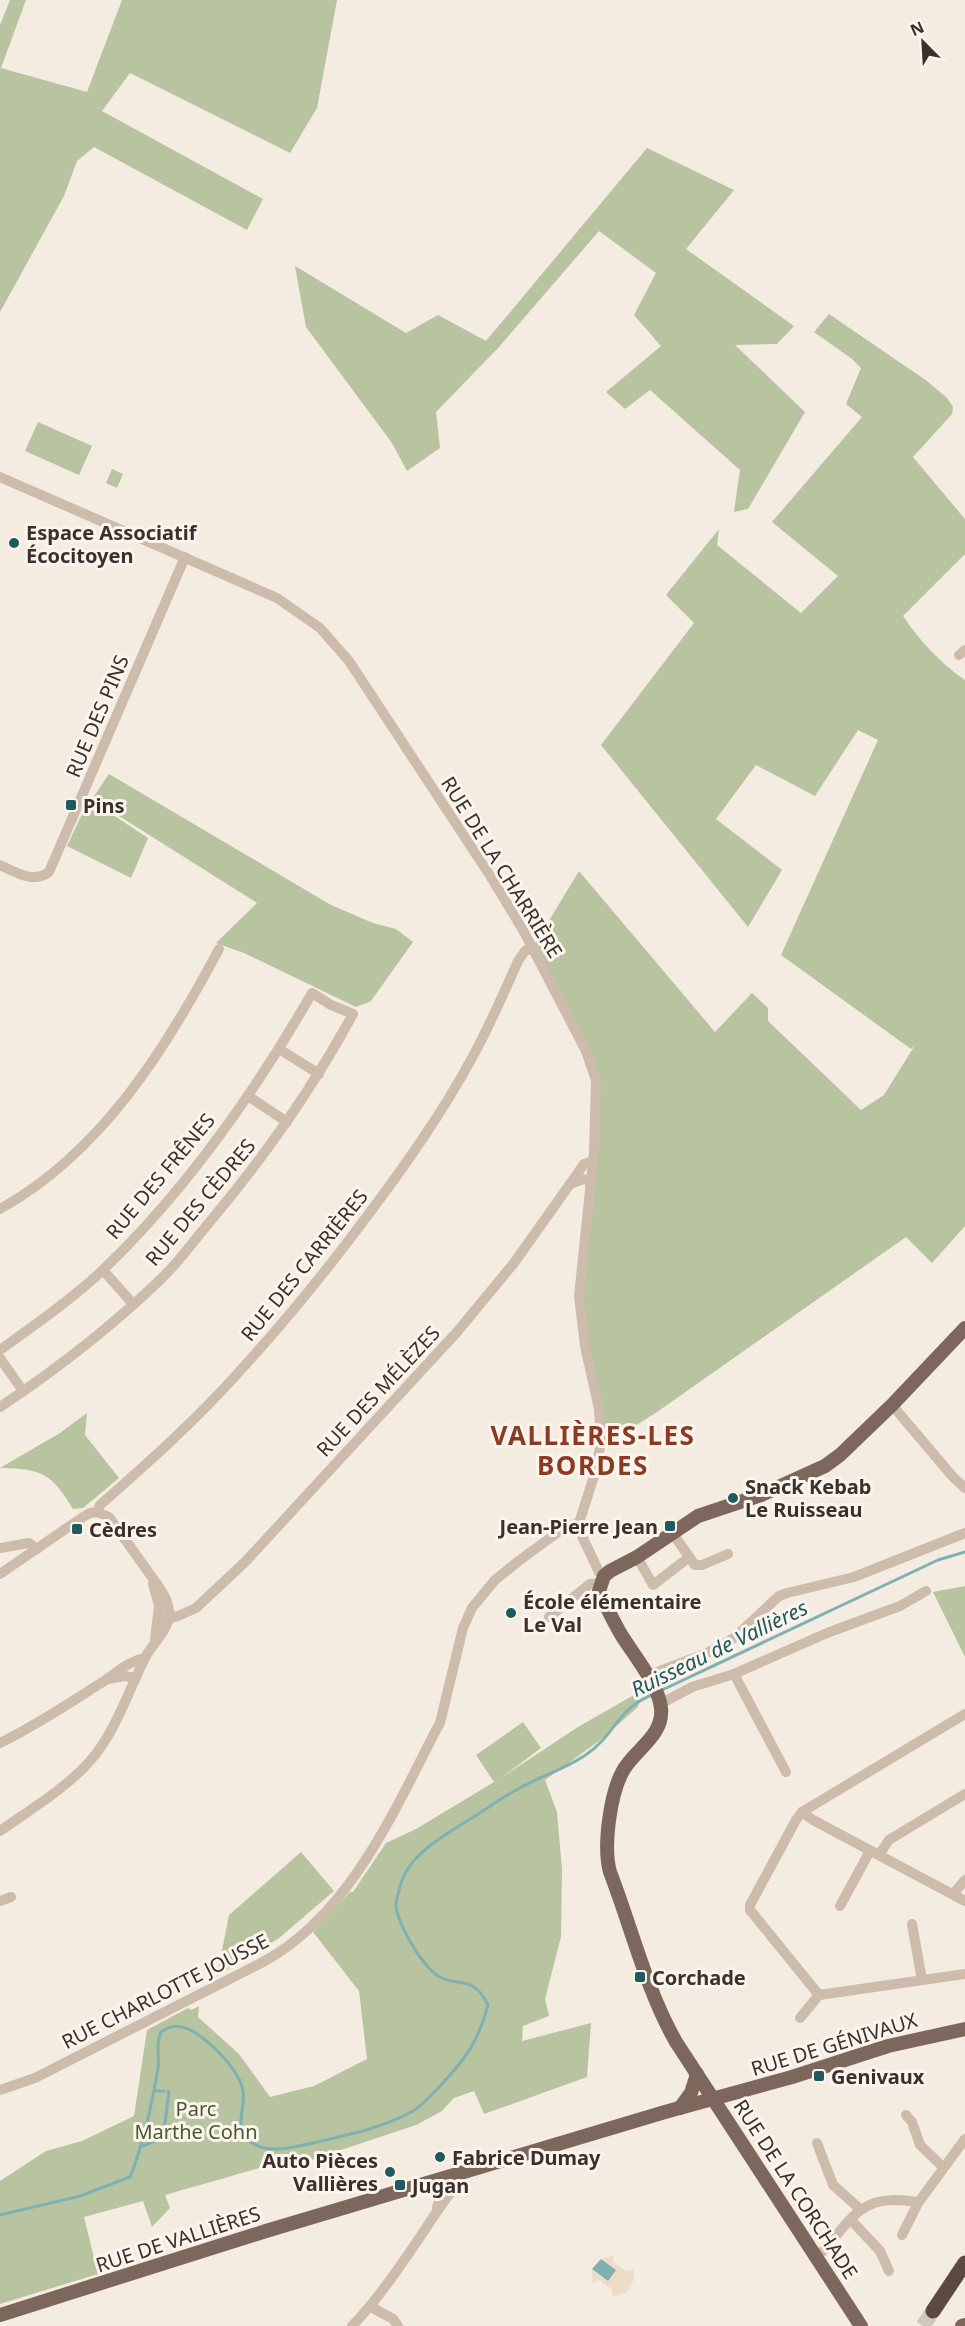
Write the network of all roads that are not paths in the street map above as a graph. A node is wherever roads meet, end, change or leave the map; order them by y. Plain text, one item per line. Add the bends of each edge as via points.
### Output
1 (0, 477) edge
2 (185, 557) junction
3 (0, 865) edge
4 (532, 947) junction
5 (219, 949) dead end
6 (312, 993) joint
7 (279, 1049) junction
8 (319, 1074) junction
9 (248, 1096) junction
10 (287, 1122) junction
11 (593, 1162) junction
12 (591, 1181) junction
13 (570, 1184) junction
14 (0, 1209) edge
15 (103, 1270) junction
16 (133, 1304) junction
17 (965, 1328) edge
18 (0, 1350) edge
19 (0, 1358) edge
20 (24, 1391) junction
21 (892, 1405) junction
22 (0, 1407) edge
23 (965, 1488) edge
24 (97, 1512) junction
25 (579, 1523) junction
26 (965, 1533) edge
27 (673, 1534) junction
28 (0, 1548) edge
29 (37, 1549) junction
30 (728, 1554) dead end
31 (637, 1557) junction
32 (688, 1558) junction
33 (0, 1574) edge
34 (602, 1579) junction
35 (926, 1591) dead end
36 (164, 1612) junction
37 (549, 1617) dead end
38 (145, 1658) junction
39 (734, 1674) junction
40 (136, 1678) junction
41 (108, 1679) junction
42 (649, 1679) junction
43 (128, 1697) junction
44 (659, 1702) junction
45 (965, 1714) edge
46 (0, 1743) edge
47 (786, 1772) dead end
48 (965, 1794) edge
49 (802, 1812) junction
50 (0, 1831) edge
51 (874, 1853) junction
52 (965, 1880) edge
53 (953, 1894) junction
54 (11, 1897) dead end
55 (0, 1901) edge
56 (965, 1901) edge
57 (840, 1906) dead end
58 (912, 1924) dead end
59 (965, 1974) edge
60 (922, 1980) junction
61 (819, 1995) junction
62 (800, 2018) dead end
63 (965, 2029) edge
64 (697, 2074) junction
65 (0, 2090) edge
66 (714, 2099) junction
67 (680, 2108) junction
68 (906, 2115) dead end
69 (965, 2139) edge
70 (817, 2143) dead end
71 (942, 2168) junction
72 (453, 2175) junction
73 (437, 2180) junction
74 (918, 2203) junction
75 (437, 2208) junction
76 (860, 2209) junction
77 (851, 2220) junction
78 (902, 2235) dead end
79 (815, 2255) junction
80 (965, 2263) edge
81 (889, 2271) dead end
82 (371, 2307) junction
83 (933, 2311) tunnel mouth
84 (0, 2315) edge
85 (352, 2326) edge
86 (398, 2326) edge
87 (861, 2326) edge

1 - 2 street, RUE DE LA CHARRIÈRE
2 - 3 street, RUE DES PINS via 49,872 31,878
2 - 4 street, RUE DE LA CHARRIÈRE via 277,598 334,643 489,874
4 - 11 street, RUE DE LA CHARRIÈRE via 593,1066
4 - 24 street, RUE DES CARRIÈRES via 518,961 473,1056 440,1113 341,1250 238,1374
5 - 14 street via 152,1062 108,1118 53,1174
6 - 7 street, RUE DES FRÊNES
6 - 8 street, RUE DES CÈDRES via 353,1014
7 - 8 street
7 - 9 street, RUE DES FRÊNES
8 - 10 street, RUE DES CÈDRES
9 - 10 street
9 - 15 street, RUE DES FRÊNES via 152,1219
10 - 16 street, RUE DES CÈDRES via 240,1186 163,1278
11 - 12 street, RUE DE LA CHARRIÈRE
11 - 13 street, RUE DES MÉLÈZES via 584,1164
12 - 13 street via 583,1179
12 - 25 street, RUE DE LA CHARRIÈRE via 579,1296 602,1442
13 - 36 street, RUE DES MÉLÈZES via 514,1263 457,1332 246,1561 196,1608
15 - 16 street
15 - 18 street, RUE DES FRÊNES
16 - 20 street, RUE DES CÈDRES
17 - 21 main road
19 - 20 street
20 - 22 street, RUE DES CÈDRES
21 - 23 street
21 - 27 main road via 825,1466 761,1495 698,1516
24 - 29 street, RUE DES CARRIÈRES via 83,1517
24 - 36 street via 109,1517 166,1597
25 - 34 street
25 - 65 street, RUE CHARLOTTE JOUSSE via 565,1527 512,1566 472,1608 463,1628 440,1723 363,1865 309,1927 289,1946 263,1962 35,2078
26 - 42 street via 854,1577 780,1596 734,1638
27 - 31 main road
27 - 32 street
28 - 29 street via 29,1544
29 - 33 street, RUE DES CARRIÈRES
30 - 32 street via 698,1566
31 - 32 street via 654,1585
31 - 34 main road
34 - 37 street
34 - 42 main road via 599,1591
35 - 39 street via 900,1606
36 - 38 street via 164,1629
38 - 40 street
38 - 41 street via 122,1667
39 - 44 street
39 - 47 street
40 - 41 street
40 - 43 street
41 - 43 street via 122,1686
41 - 46 street
42 - 44 main road
43 - 50 street via 90,1761
44 - 64 main road, RUE DE LA CORCHADE via 662,1710 657,1729 621,1775 608,1829 607,1855 654,1997
45 - 49 street
48 - 51 street
49 - 51 street
49 - 61 street via 750,1910
51 - 53 street
51 - 57 street
52 - 53 street
53 - 56 street
54 - 55 street
58 - 60 street
59 - 60 street
60 - 61 street
61 - 62 street
63 - 66 main road, RUE DE GÉNIVAUX via 888,2046
64 - 66 main road, RUE DE LA CORCHADE
64 - 67 main road via 692,2093
66 - 67 main road, RUE DE VALLIÈRES
66 - 79 main road, RUE DE LA CORCHADE
67 - 72 main road, RUE DE VALLIÈRES
68 - 71 street via 920,2145
69 - 71 street
70 - 76 street via 833,2185
71 - 74 street
72 - 73 main road, RUE DE VALLIÈRES
72 - 75 street via 455,2187
73 - 75 street
73 - 84 main road, RUE DE VALLIÈRES
74 - 76 street via 883,2200
74 - 78 street
75 - 82 street
76 - 77 street
77 - 79 street
77 - 81 street via 879,2251
79 - 87 main road, RUE DE LA CORCHADE
80 - 83 highway
82 - 85 street
82 - 86 street

